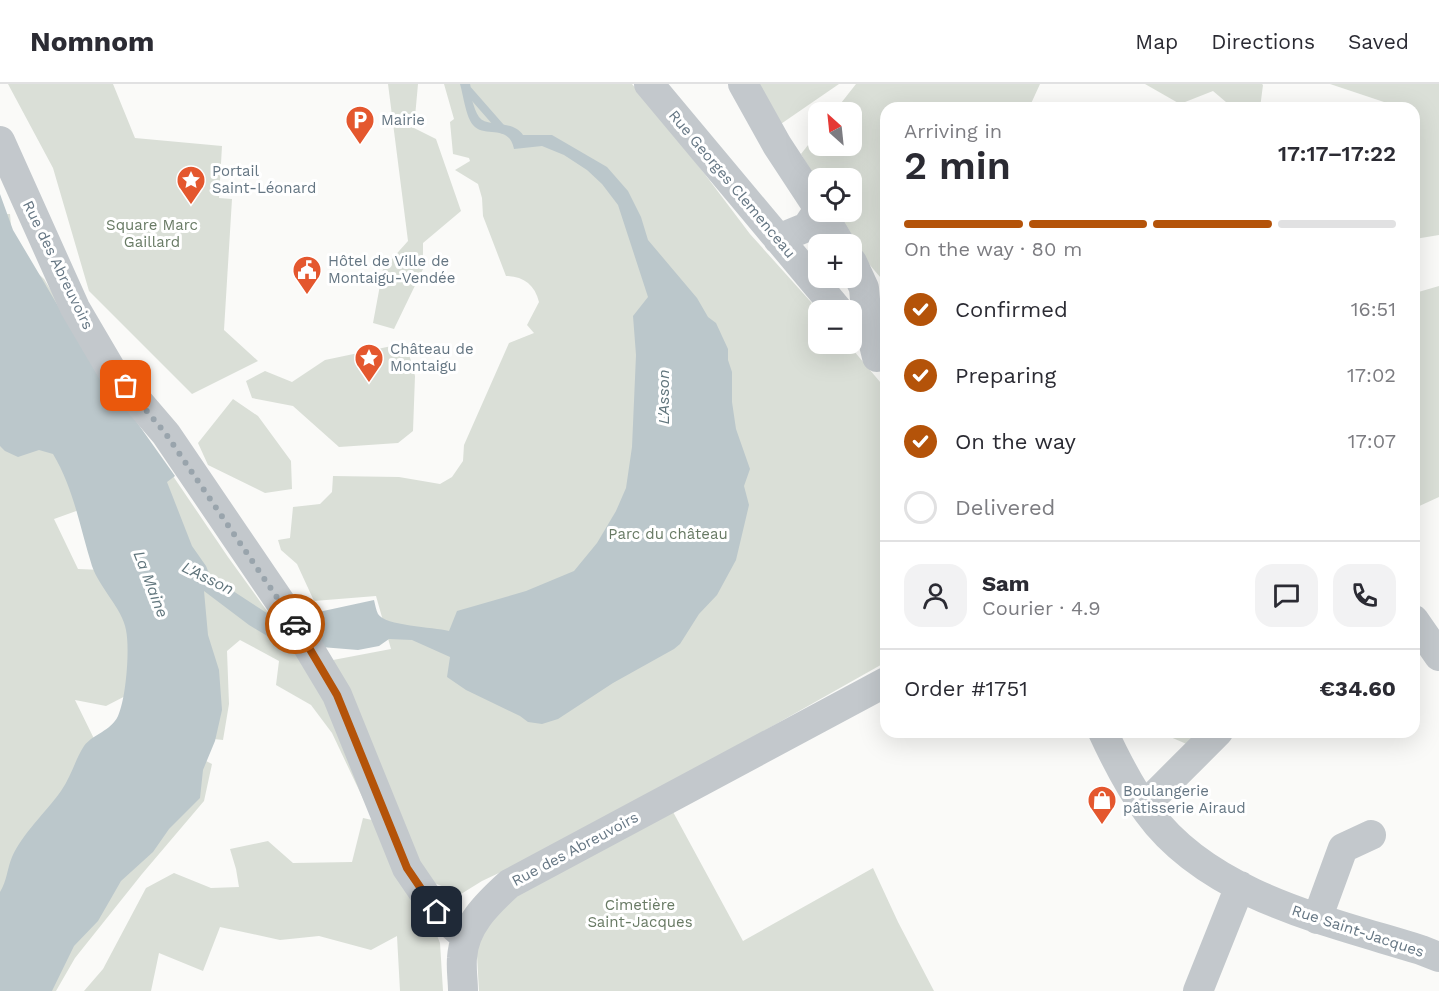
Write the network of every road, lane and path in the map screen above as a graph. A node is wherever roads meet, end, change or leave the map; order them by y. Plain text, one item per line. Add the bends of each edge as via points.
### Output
1 (649, 84) edge
2 (743, 84) edge
3 (0, 141) edge
4 (808, 192) edge
5 (811, 222) edge
6 (778, 239) junction
7 (862, 284) edge
8 (830, 300) edge
9 (862, 339) edge
10 (880, 356) edge
11 (880, 361) edge
12 (1420, 629) edge
13 (1439, 656) edge
14 (880, 685) edge
15 (1106, 738) edge
16 (1212, 738) edge
17 (1144, 806) junction
18 (1371, 835) dead end
19 (1240, 886) junction
20 (1317, 919) junction
21 (466, 937) junction
22 (1439, 957) edge
23 (463, 991) edge
24 (1198, 991) edge

1 - 6 street, Rue Georges Clemenceau
2 - 4 street
3 - 21 street, Rue des Abreuvoirs via 75,308 112,371 166,434 289,615 337,695 407,868 437,912
5 - 6 street
6 - 8 street, Rue Georges Clemenceau
7 - 10 street
9 - 11 street
12 - 13 street
14 - 21 street, Rue des Abreuvoirs via 509,884 483,908
15 - 17 street, Rue Saint-Jacques
16 - 17 street
17 - 19 street, Rue Saint-Jacques via 1168,835 1194,857
18 - 20 street via 1342,848
19 - 20 street, Rue Saint-Jacques
19 - 24 street
20 - 22 street, Rue Saint-Jacques
21 - 23 street

